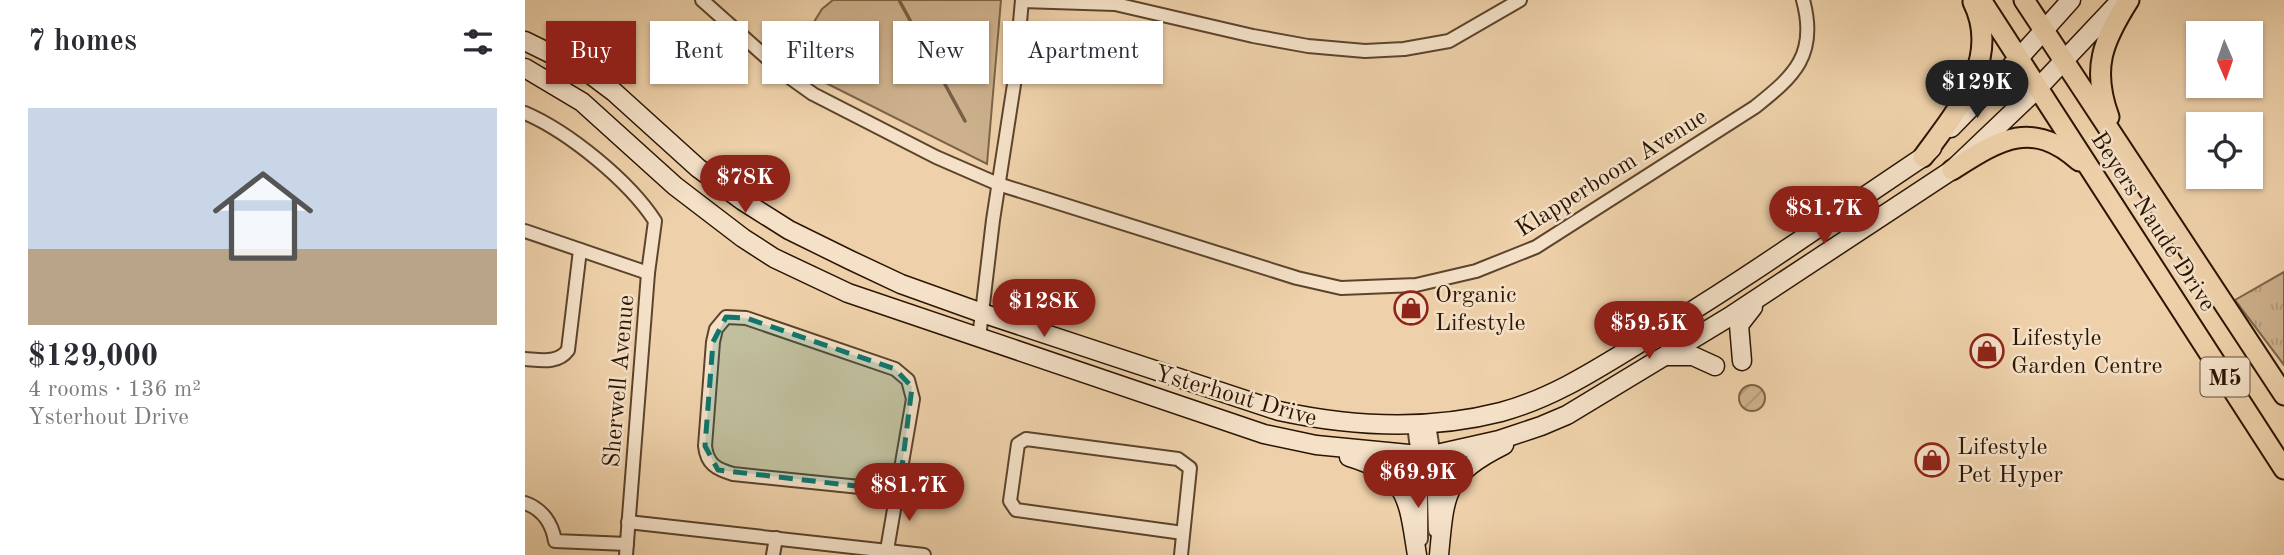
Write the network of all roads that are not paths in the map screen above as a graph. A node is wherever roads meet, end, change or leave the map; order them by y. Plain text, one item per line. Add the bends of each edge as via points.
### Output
1 (702, 0) edge
2 (1520, 0) edge
3 (1803, 0) edge
4 (1972, 0) edge
5 (1981, 0) edge
6 (2024, 0) edge
7 (2071, 0) edge
8 (2121, 0) edge
9 (2129, 0) edge
10 (1022, 1) edge
11 (2044, 30) junction
12 (525, 41) edge
13 (2018, 59) junction
14 (2065, 61) junction
15 (525, 68) edge
16 (2038, 88) junction
17 (525, 113) edge
18 (2126, 156) junction
19 (1923, 157) junction
20 (1952, 170) junction
21 (2098, 178) junction
22 (998, 184) junction
23 (525, 231) edge
24 (580, 250) junction
25 (648, 273) junction
26 (1765, 294) junction
27 (982, 313) junction
28 (979, 338) junction
29 (1667, 356) junction
30 (525, 359) edge
31 (1742, 361) dead end
32 (1715, 366) dead end
33 (2284, 395) edge
34 (1422, 424) junction
35 (1541, 426) junction
36 (1316, 445) junction
37 (1426, 454) junction
38 (2284, 469) edge
39 (899, 491) junction
40 (525, 503) edge
41 (628, 522) junction
42 (1183, 533) junction
43 (776, 538) junction
44 (555, 541) junction
45 (626, 550) edge
46 (887, 550) junction
47 (553, 555) edge
48 (773, 555) edge
49 (924, 555) edge
50 (1181, 555) edge
51 (1419, 555) edge
52 (1438, 555) edge

1 - 22 street, Klapperboom Avenue via 813,94
2 - 10 street via 1449,41 1365,51 1308,46 1115,4
3 - 22 street, Klapperboom Avenue via 1802,60 1786,81 1755,107 1536,247 1464,274 1416,285 1341,288 1297,278
4 - 19 main road via 1982,30 1976,75 1966,98
5 - 13 main road, Beyers Naudé Drive / M5
6 - 11 main road, Beyers Naudé Drive / M5
7 - 11 main road, Ysterhout Drive
8 - 14 main road, Ysterhout Drive
9 - 18 main road via 2108,33 2101,65 2103,100
10 - 22 street
11 - 13 main road, Ysterhout Drive
11 - 14 main road, Beyers Naudé Drive / M5
12 - 27 main road, Ysterhout Drive via 586,71 698,168 789,230 901,284
13 - 16 main road, Beyers Naudé Drive / M5
13 - 19 main road, Ysterhout Drive
14 - 16 main road, Ysterhout Drive
14 - 18 main road, Beyers Naudé Drive / M5
15 - 28 main road, Ysterhout Drive via 582,102 675,186 774,258 848,293
16 - 20 main road, Ysterhout Drive
16 - 21 main road, Beyers Naudé Drive / M5
17 - 25 street, Sherwell Avenue via 566,135 643,202 655,221
18 - 33 main road, Beyers Naudé Drive / M5
19 - 34 main road, Ysterhout Drive via 1573,384 1501,412
20 - 21 main road via 1994,145 2021,136 2058,145
20 - 26 main road, Ysterhout Drive
21 - 38 main road, Beyers Naudé Drive / M5
22 - 27 street
23 - 24 street
24 - 25 street
24 - 30 street via 568,350 557,359
25 - 41 street, Sherwell Avenue
26 - 29 main road, Ysterhout Drive
26 - 31 main road via 1739,326
27 - 28 street
27 - 34 main road, Ysterhout Drive via 1279,411 1367,425
28 - 36 main road, Ysterhout Drive via 1264,434
29 - 32 main road via 1693,356
29 - 35 main road, Ysterhout Drive
34 - 37 street
35 - 37 main road, Ysterhout Drive via 1499,440
35 - 52 main road via 1483,456 1450,486
36 - 37 main road, Ysterhout Drive
36 - 51 main road via 1385,471 1409,506
37 - 51 street
37 - 52 street
39 - 39 street via 733,474 711,463 705,446 713,342 720,323 726,317 746,318 904,375 913,399
39 - 46 street
40 - 44 street via 553,527
41 - 43 street
41 - 45 street, Sherwell Avenue
42 - 42 street via 1190,468 1178,458 1026,439 1018,444 1010,501 1016,510
42 - 50 street
43 - 46 street
43 - 48 street
44 - 45 street, Sherwell Avenue
44 - 47 street
46 - 49 street

